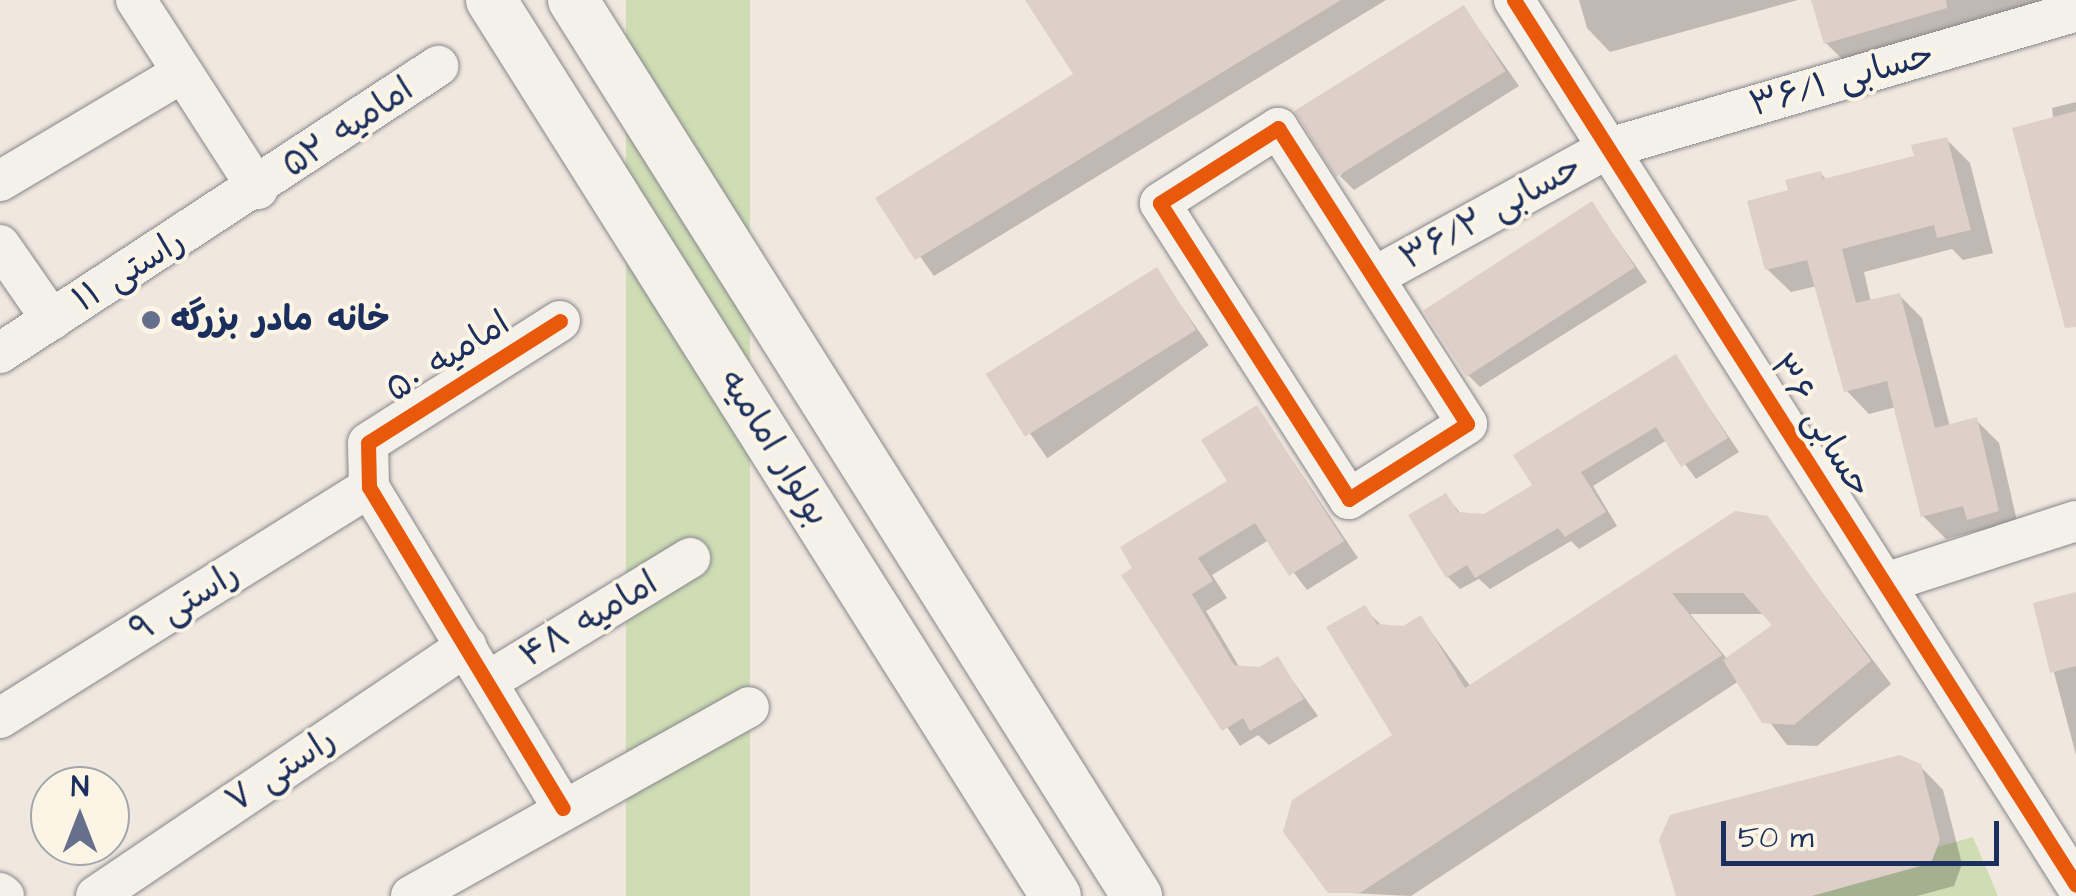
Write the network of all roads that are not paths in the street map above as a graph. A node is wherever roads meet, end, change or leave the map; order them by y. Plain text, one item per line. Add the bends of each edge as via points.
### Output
1 (136, 0) edge
2 (491, 0) edge
3 (572, 0) edge
4 (1514, 0) edge
5 (2076, 11) edge
6 (438, 66) dead end
7 (182, 74) junction
8 (1609, 148) junction
9 (0, 180) edge
10 (258, 189) junction
11 (0, 246) edge
12 (1374, 277) junction
13 (52, 320) junction
14 (560, 322) dead end
15 (0, 353) edge
16 (370, 487) junction
17 (2076, 521) edge
18 (690, 558) dead end
19 (1884, 583) junction
20 (466, 646) junction
21 (487, 682) junction
22 (749, 707) dead end
23 (0, 718) edge
24 (562, 808) junction
25 (2076, 884) edge
26 (96, 896) edge
27 (411, 896) edge
28 (1056, 896) edge
29 (1138, 896) edge

1 - 7 street
2 - 28 main road, بولوار امامیه
3 - 29 main road, بولوار امامیه
4 - 8 street, حسابی ۳۶
5 - 8 street, حسابی ۳۶/۱
6 - 10 street, امامیه ۵۲
7 - 9 street
7 - 10 street
8 - 12 street, حسابی ۳۶/۲
8 - 19 street, حسابی ۳۶
10 - 13 street, راستی ۱۱
11 - 13 street
12 - 12 street via 1278,128 1160,203 1349,499 1468,424
13 - 15 street, راستی ۱۱
14 - 16 street, امامیه ۵۰ via 368,443
16 - 20 street
16 - 23 street, راستی ۹
17 - 19 street
18 - 21 street, امامیه ۴۸
19 - 25 street, حسابی ۳۶
20 - 21 street
20 - 26 street, راستی ۷
21 - 24 street
22 - 24 street
24 - 27 street

